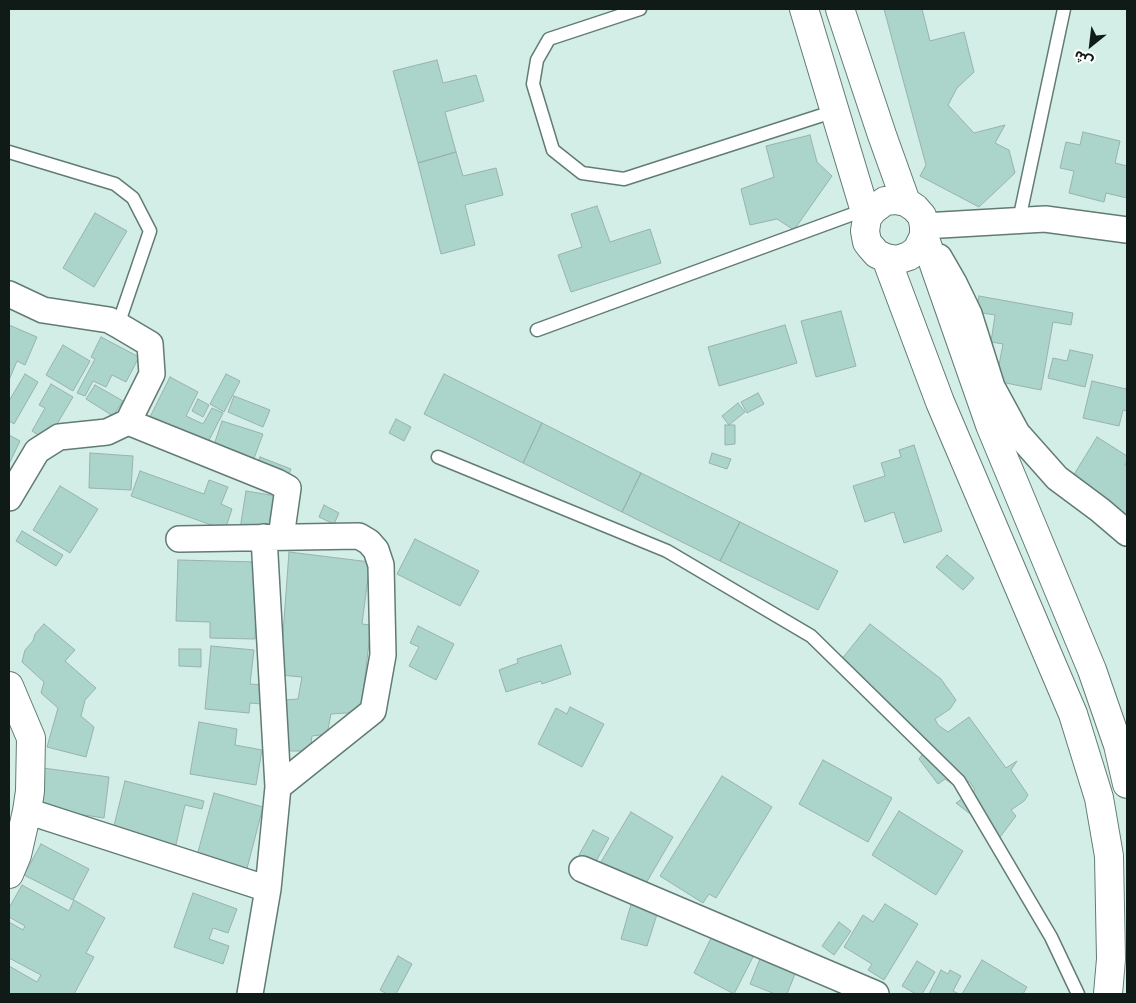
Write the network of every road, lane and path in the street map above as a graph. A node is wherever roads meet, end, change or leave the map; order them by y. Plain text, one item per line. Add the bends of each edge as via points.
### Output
1 (640, 9) edge
2 (804, 9) edge
3 (840, 9) edge
4 (1064, 9) edge
5 (835, 111) junction
6 (9, 152) edge
7 (906, 202) junction
8 (866, 214) junction
9 (1019, 220) junction
10 (1127, 230) edge
11 (924, 232) junction
12 (886, 258) junction
13 (9, 294) edge
14 (118, 325) junction
15 (537, 330) dead end
16 (128, 422) junction
17 (438, 457) dead end
18 (9, 498) edge
19 (1127, 533) edge
20 (273, 537) junction
21 (179, 539) dead end
22 (9, 686) edge
23 (15, 719) edge
24 (1127, 784) edge
25 (278, 787) junction
26 (27, 811) junction
27 (582, 869) dead end
28 (9, 874) edge
29 (268, 889) junction
30 (250, 994) edge
31 (876, 994) edge
32 (1078, 994) edge
33 (1108, 994) edge

1 - 5 lane via 549,39 537,60 533,84 553,150 582,173 624,179
2 - 5 main road
3 - 7 main road
4 - 9 lane
5 - 8 main road
6 - 14 lane via 115,184 133,198 150,231
7 - 8 main road via 885,201
7 - 11 main road via 922,216
8 - 12 main road via 867,242 877,254
8 - 15 lane
9 - 10 street via 1045,219
9 - 11 street
11 - 12 main road via 917,250 909,256 897,260
11 - 19 street via 969,314 992,387 1017,433 1057,478
11 - 24 main road via 990,426 1092,670 1118,745
12 - 33 main road via 940,402 1072,714 1099,798 1109,856 1111,959
13 - 14 street via 43,310 109,320
14 - 16 street via 150,344 152,374
16 - 18 street via 107,432 59,437 37,452
16 - 20 street via 288,488
17 - 32 lane via 667,551 811,636 959,781 1051,937
20 - 21 street
20 - 25 street
20 - 25 street via 360,536 370,542 381,565 384,655 372,710
22 - 23 main road
23 - 26 main road via 31,738
25 - 29 street
26 - 28 main road
26 - 29 street
27 - 31 street
29 - 30 street

